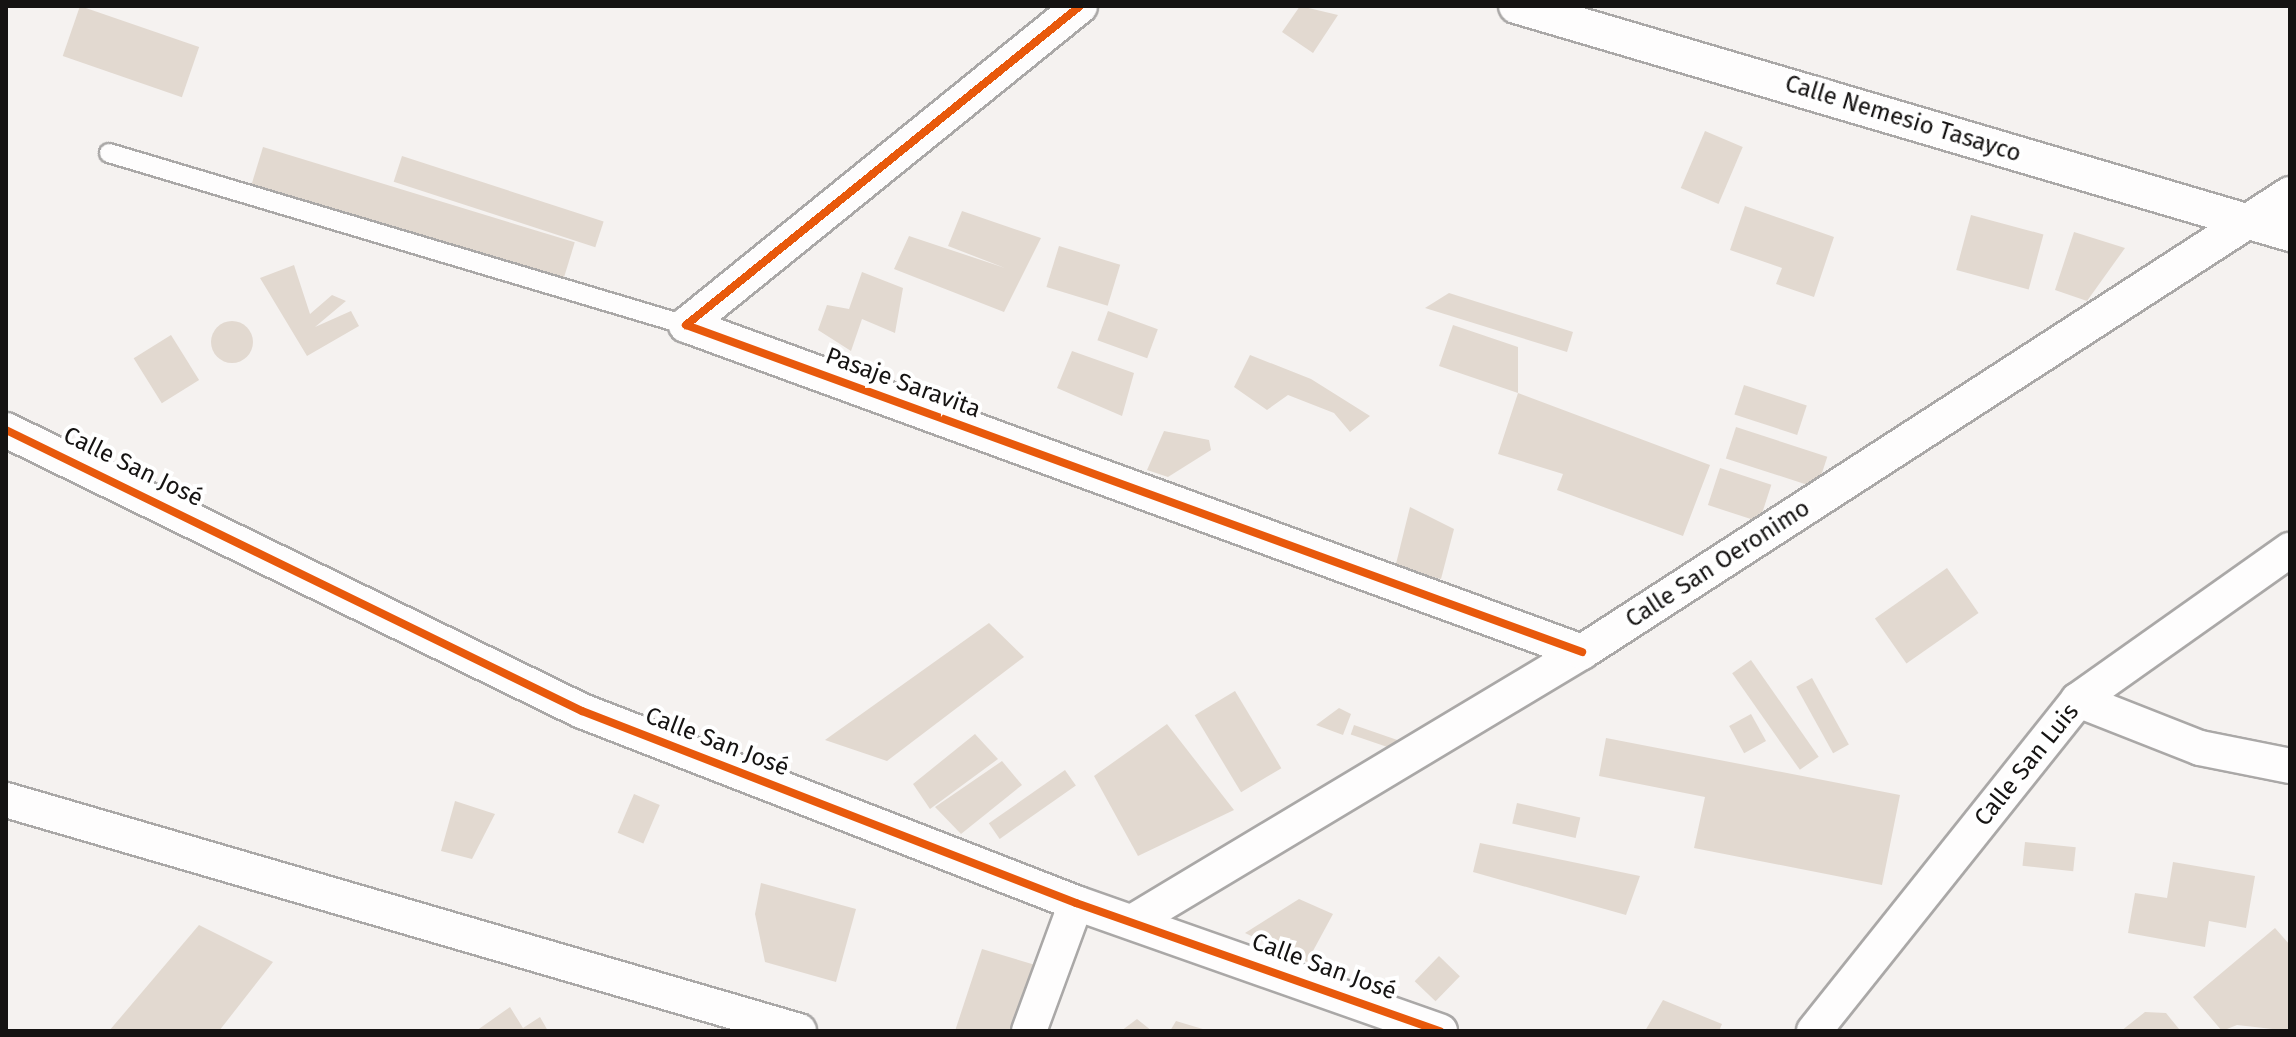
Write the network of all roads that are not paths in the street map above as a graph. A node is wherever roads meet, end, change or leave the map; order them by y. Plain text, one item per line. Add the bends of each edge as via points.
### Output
1 (1080, 6) edge
2 (1516, 6) edge
3 (109, 153) dead end
4 (2290, 194) edge
5 (2245, 222) junction
6 (2290, 234) edge
7 (686, 325) junction
8 (6, 430) edge
9 (2290, 550) edge
10 (1582, 652) junction
11 (2078, 700) junction
12 (2290, 766) edge
13 (7, 801) edge
14 (1076, 903) junction
15 (1137, 919) junction
16 (799, 1031) edge
17 (1029, 1031) edge
18 (1440, 1031) edge
19 (1814, 1031) edge

1 - 7 street
2 - 5 street, Calle Nemesio Tasayco
3 - 7 lane
4 - 5 street, Calle San Oeronimo
5 - 6 street, Calle Nemesio Tasayco
5 - 10 street, Calle San Oeronimo
7 - 10 street, Pasaje Saravita
8 - 14 street, Calle San José via 582,711
9 - 11 street, Calle San Luis
10 - 15 street, Calle San Oeronimo
11 - 12 street via 2200,748
11 - 19 street, Calle San Luis
13 - 16 street
14 - 15 street, Calle San José
14 - 17 street
15 - 18 street, Calle San José

